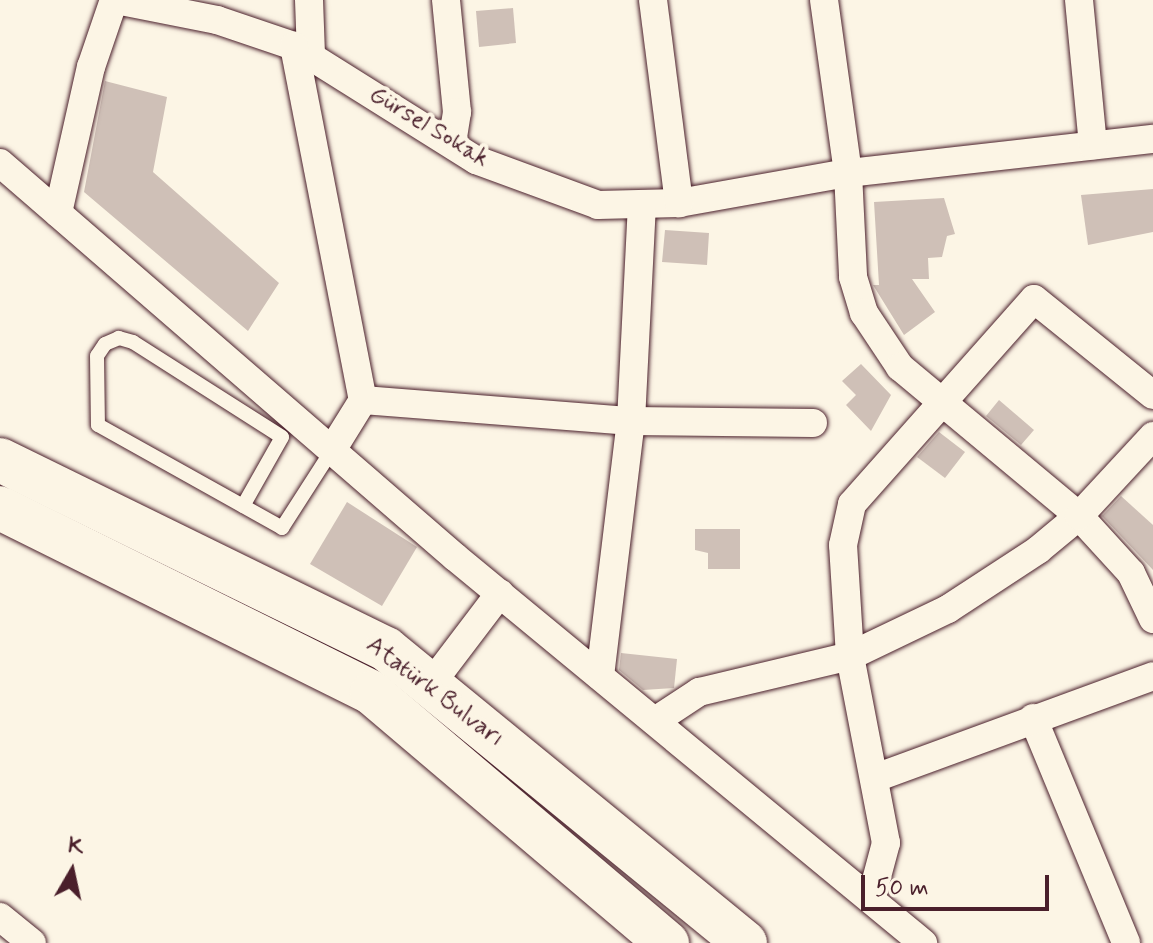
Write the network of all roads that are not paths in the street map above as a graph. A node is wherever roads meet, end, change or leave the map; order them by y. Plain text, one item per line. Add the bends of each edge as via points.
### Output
1 (115, 0) edge
2 (309, 0) edge
3 (446, 0) edge
4 (653, 0) edge
5 (824, 0) edge
6 (1079, 0) edge
7 (302, 51) junction
8 (1153, 139) edge
9 (452, 144) junction
10 (1093, 145) junction
11 (0, 163) edge
12 (848, 173) junction
13 (679, 203) junction
14 (642, 204) junction
15 (58, 213) junction
16 (1153, 395) edge
17 (363, 400) junction
18 (940, 402) junction
19 (631, 421) junction
20 (813, 423) dead end
21 (1153, 436) edge
22 (332, 450) junction
23 (0, 460) edge
24 (243, 506) junction
25 (0, 508) edge
26 (1079, 516) junction
27 (500, 593) junction
28 (1153, 619) edge
29 (850, 656) junction
30 (600, 676) junction
31 (1153, 676) edge
32 (431, 684) junction
33 (1033, 718) junction
34 (655, 721) junction
35 (875, 778) junction
36 (871, 899) junction
37 (0, 917) edge
38 (32, 943) edge
39 (667, 943) edge
40 (745, 943) edge
41 (923, 943) edge
42 (1126, 943) edge

1 - 7 street, Gürsel Sokak via 217,20
1 - 15 street via 91,67
2 - 7 street
3 - 9 street via 457,112
4 - 13 street
5 - 12 street
6 - 10 street
7 - 9 street, Gürsel Sokak
7 - 17 street
8 - 10 street, Gürsel Sokak
9 - 14 street, Gürsel Sokak via 476,160 598,205
10 - 12 street, Gürsel Sokak
11 - 15 street
12 - 13 street, Gürsel Sokak
12 - 18 street via 853,277 864,313 900,367
13 - 14 street, Gürsel Sokak
14 - 19 street
15 - 22 street
16 - 18 street via 1034,299
17 - 19 street
17 - 22 street
18 - 26 street
18 - 29 street via 870,478 847,517 843,545
19 - 20 street
19 - 30 street
21 - 26 street
22 - 24 lane via 282,528
22 - 27 street
23 - 32 main road, Atatürk Bulvarı via 386,649
24 - 24 lane via 98,425 97,356 105,344 119,338 133,342 282,437
25 - 39 main road, Atatürk Bulvarı via 372,693
26 - 28 street via 1131,573
26 - 29 street via 995,581
27 - 30 street
27 - 32 street
29 - 34 street via 699,692
29 - 35 street
30 - 34 street
31 - 33 street
32 - 40 main road, Atatürk Bulvarı
33 - 35 street
33 - 42 street
34 - 36 street
35 - 36 street via 886,843
36 - 41 street
37 - 38 street

